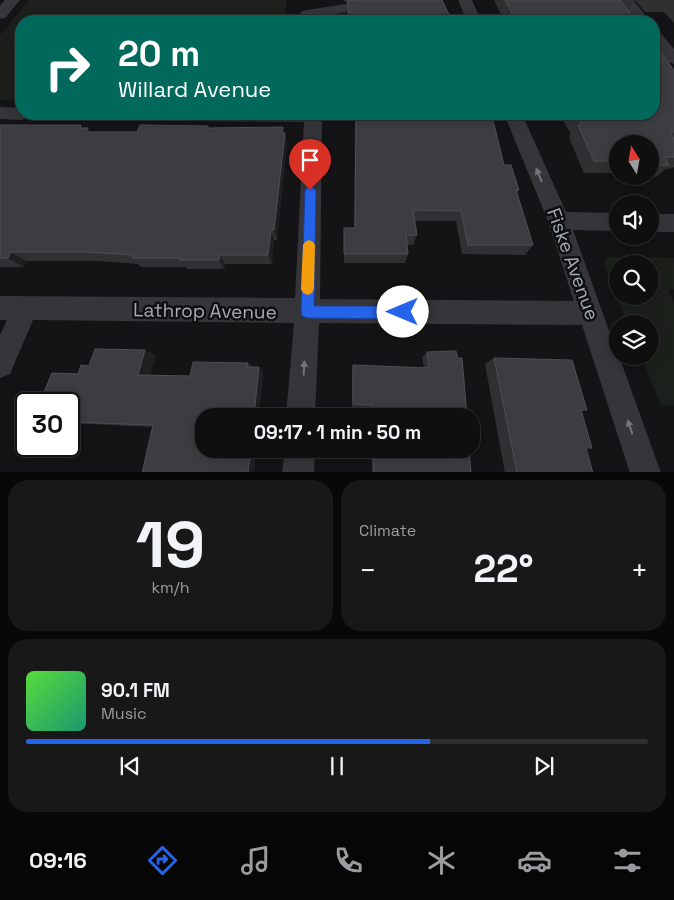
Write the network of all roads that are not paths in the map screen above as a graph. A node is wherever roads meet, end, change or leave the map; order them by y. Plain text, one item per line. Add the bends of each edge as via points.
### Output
1 (13, 0) edge
2 (400, 0) edge
3 (465, 0) edge
4 (626, 0) edge
5 (307, 12) edge
6 (0, 15) edge
7 (471, 15) edge
8 (638, 15) edge
9 (660, 42) edge
10 (674, 60) edge
11 (0, 113) edge
12 (15, 114) edge
13 (313, 120) edge
14 (516, 120) edge
15 (559, 221) junction
16 (609, 222) edge
17 (659, 223) edge
18 (674, 223) edge
19 (0, 308) edge
20 (26, 308) junction
21 (307, 312) junction
22 (590, 313) junction
23 (0, 364) edge
24 (301, 408) edge
25 (299, 458) edge
26 (298, 472) edge
27 (646, 472) edge

1 - 6 street
2 - 5 street
3 - 7 street
4 - 8 street
9 - 10 street
11 - 12 street
13 - 21 street
15 -> 14 street, Fiske Avenue
15 - 16 street
15 - 22 street, Fiske Avenue
17 - 18 street
19 - 20 street, Lathrop Avenue
20 - 21 street, Lathrop Avenue
20 - 23 street
21 - 22 street, Lathrop Avenue
24 -> 21 street
27 -> 22 street, Fiske Avenue
25 - 26 street

